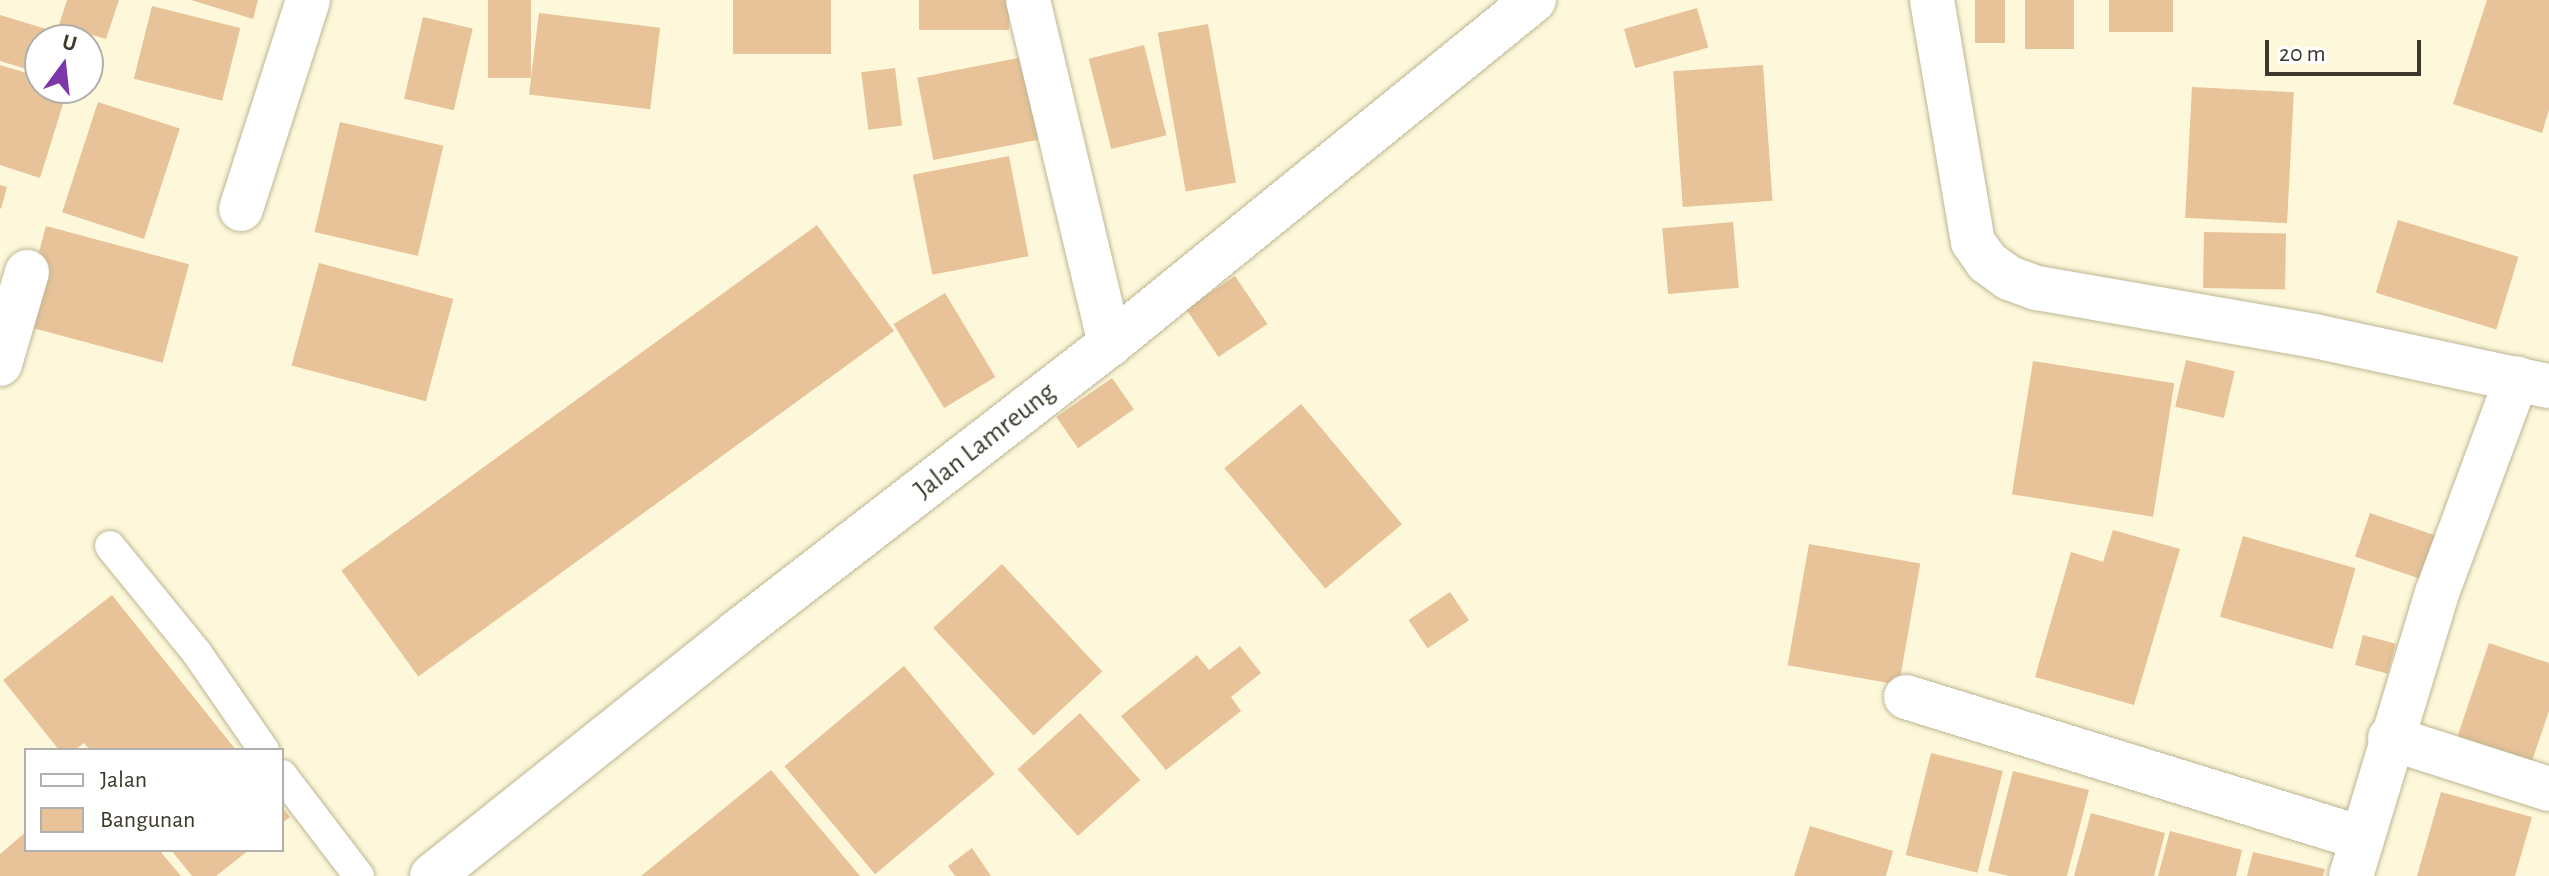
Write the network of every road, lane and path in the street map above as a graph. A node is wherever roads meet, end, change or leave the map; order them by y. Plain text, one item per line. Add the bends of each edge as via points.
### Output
1 (308, 0) edge
2 (1028, 0) edge
3 (1534, 0) edge
4 (1932, 0) edge
5 (241, 209) dead end
6 (27, 272) dead end
7 (1110, 344) junction
8 (0, 364) edge
9 (2533, 382) edge
10 (110, 546) dead end
11 (1906, 697) dead end
12 (2390, 738) junction
13 (263, 748) edge
14 (284, 778) edge
15 (2549, 789) edge
16 (2356, 857) edge
17 (359, 876) edge
18 (432, 876) edge

1 - 5 street
2 - 7 street
3 - 7 street, Jalan Lamreung
4 - 9 street via 1973,242 1987,262 2009,278 2037,288 2315,336
6 - 8 street
7 - 18 street, Jalan Lamreung
9 - 12 street via 2437,593
10 - 13 lane via 152,594
11 - 16 street
12 - 15 street
12 - 16 street
14 - 17 lane

